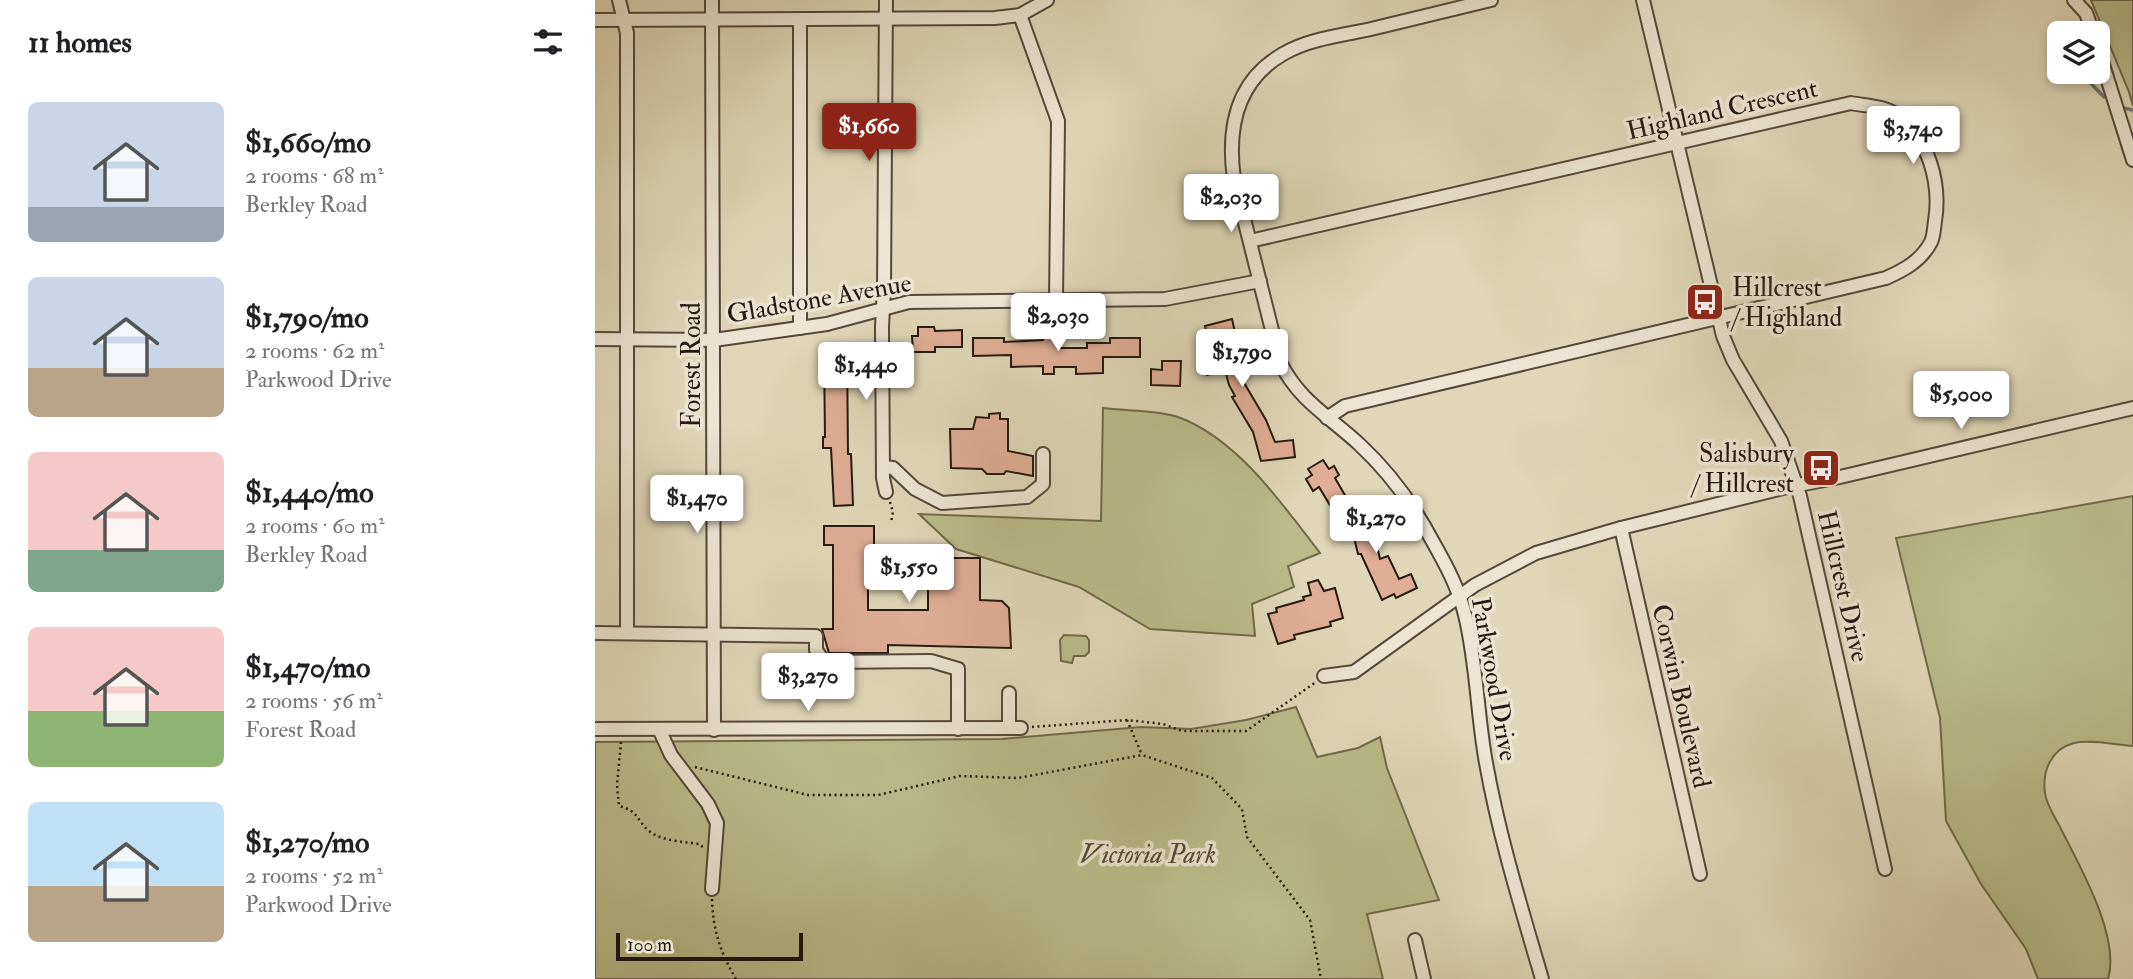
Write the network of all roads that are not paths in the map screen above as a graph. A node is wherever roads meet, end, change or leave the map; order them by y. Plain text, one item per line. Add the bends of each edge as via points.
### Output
1 (619, 0) edge
2 (712, 0) edge
3 (886, 0) edge
4 (1047, 0) edge
5 (1491, 0) edge
6 (1643, 0) edge
7 (2074, 0) edge
8 (1020, 15) junction
9 (886, 19) junction
10 (595, 20) edge
11 (623, 20) junction
12 (713, 20) junction
13 (800, 20) junction
14 (2089, 21) edge
15 (2109, 84) edge
16 (1678, 142) junction
17 (2133, 160) edge
18 (1250, 241) junction
19 (1260, 281) junction
20 (1056, 300) junction
21 (883, 308) junction
22 (1719, 318) junction
23 (800, 328) junction
24 (595, 339) edge
25 (628, 340) junction
26 (714, 340) junction
27 (2133, 408) edge
28 (1327, 418) junction
29 (1043, 454) dead end
30 (883, 467) junction
31 (1797, 485) junction
32 (886, 492) road end
33 (1621, 528) junction
34 (1460, 597) junction
35 (627, 633) junction
36 (595, 634) edge
37 (714, 634) junction
38 (1324, 676) road end
39 (1009, 693) dead end
40 (595, 729) edge
41 (659, 729) junction
42 (958, 729) junction
43 (714, 730) junction
44 (1885, 869) dead end
45 (1700, 874) dead end
46 (712, 889) road end
47 (1415, 940) dead end
48 (1424, 979) edge
49 (1542, 979) edge

1 - 11 street
2 - 12 street, Forest Road
3 - 9 street
4 - 8 street
5 - 18 street, Parkwood Drive via 1322,40 1284,53 1263,69 1237,105 1230,150
6 - 16 street, Hillcrest Drive
7 - 14 street
8 - 9 street
8 - 20 street via 1058,121
9 - 13 street
9 - 21 street
10 - 11 street
11 - 12 street
11 - 25 street via 627,33
12 - 13 street
12 - 26 street, Forest Road
13 - 23 street
15 - 17 street
16 - 18 street, Highland Crescent
16 - 22 street, Hillcrest Drive
16 - 22 street, Highland Crescent via 1851,103 1894,113 1910,125 1925,147 1934,176 1937,205 1932,241 1911,267 1886,278
18 - 19 street, Parkwood Drive
19 - 20 street, Gladstone Avenue via 1165,299
19 - 28 street, Parkwood Drive via 1280,362 1298,392
20 - 21 street, Gladstone Avenue via 909,302
21 - 23 street, Gladstone Avenue
21 - 30 street
22 - 28 street, Highland Crescent via 1345,406
22 - 31 street, Hillcrest Drive via 1727,347 1781,441
23 - 26 street, Gladstone Avenue
24 - 25 street, Gladstone Avenue
25 - 26 street, Gladstone Avenue
25 - 35 street
26 - 37 street, Forest Road
27 - 31 street
28 - 34 street, Parkwood Drive via 1402,490
29 - 30 street via 1043,484 1027,497 942,503 915,489 893,468
30 - 32 street
31 - 33 street
31 - 44 street, Hillcrest Drive
33 - 34 street via 1536,553
33 - 45 street, Corwin Boulevard
34 - 38 street via 1354,672
34 - 49 street, Parkwood Drive via 1501,839
35 - 36 street
35 - 37 street
37 - 42 street via 816,636 816,650 824,662 931,661 958,669
37 - 43 street, Forest Road
39 - 42 street via 1015,728
40 - 41 street
41 - 43 street
41 - 46 street via 717,823
42 - 43 street
47 - 48 street

